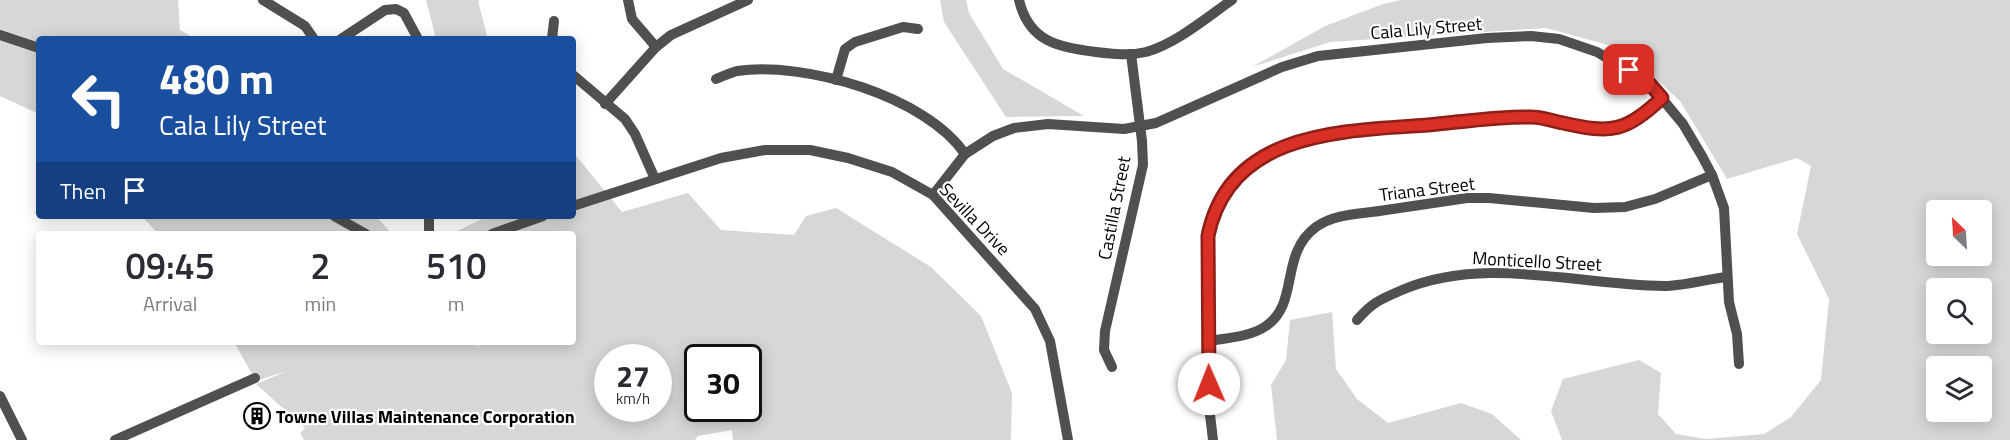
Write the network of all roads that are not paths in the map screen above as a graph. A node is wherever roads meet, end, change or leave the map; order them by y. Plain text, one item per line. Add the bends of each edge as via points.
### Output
1 (263, 0) edge
2 (628, 0) edge
3 (748, 0) edge
4 (1019, 0) edge
5 (1232, 0) edge
6 (554, 21) dead end
7 (918, 29) dead end
8 (0, 34) edge
9 (312, 36) edge
10 (346, 36) edge
11 (416, 36) edge
12 (552, 36) edge
13 (36, 47) edge
14 (656, 47) junction
15 (1131, 54) junction
16 (576, 78) edge
17 (716, 79) dead end
18 (836, 80) junction
19 (1662, 98) junction
20 (605, 104) junction
21 (1140, 126) junction
22 (965, 154) junction
23 (1712, 175) junction
24 (655, 179) junction
25 (933, 195) junction
26 (576, 205) edge
27 (339, 219) edge
28 (534, 219) edge
29 (361, 231) edge
30 (500, 231) edge
31 (1727, 277) junction
32 (1357, 320) dead end
33 (1208, 341) junction
34 (1739, 364) dead end
35 (1112, 367) dead end
36 (255, 378) dead end
37 (0, 396) edge
38 (22, 440) edge
39 (115, 440) edge
40 (1068, 440) edge
41 (1213, 440) edge

1 - 9 street via 305,26
2 - 14 street via 632,19
3 - 14 street via 671,35
4 - 15 street via 1029,25 1049,42 1065,48
5 - 15 street via 1171,42
6 - 12 street
7 - 18 street via 903,27 855,42 845,49
8 - 13 street
10 - 11 street via 392,8 407,17
14 - 20 street
15 - 21 street, Castilla Street
16 - 20 street
17 - 18 street via 735,72 770,70
18 - 22 street via 917,110 957,142
19 - 21 street, Cala Lily Street via 1649,83 1598,52 1573,42 1531,36 1487,38 1318,56 1282,67 1156,123
19 - 23 street, Cala Lily Street via 1683,124
19 - 33 street via 1638,119 1614,129 1597,130 1534,117 1324,134 1268,153 1235,178 1214,215 1208,236
20 - 24 street via 625,119 635,134
21 - 22 street, Cala Lily Street via 1025,126 993,136
21 - 35 street, Castilla Street via 1143,165 1105,331 1104,350
22 - 25 street, Cala Lily Street
23 - 31 street, Cala Lily Street via 1724,208
23 - 33 street, Triana Street via 1625,207 1467,198 1329,220 1315,228 1299,246 1292,261 1285,300 1266,326 1248,334
24 - 25 street, Sevilla Drive via 732,156 765,150 810,150 891,172
24 - 26 street, Sevilla Drive
25 - 40 street, Sevilla Drive via 1039,315 1050,341
27 - 29 street
28 - 30 street
31 - 32 street, Monticello Street via 1666,286 1511,272 1464,273 1397,292 1371,304
31 - 34 street, Cala Lily Street
33 - 41 street
36 - 39 street
37 - 38 street

